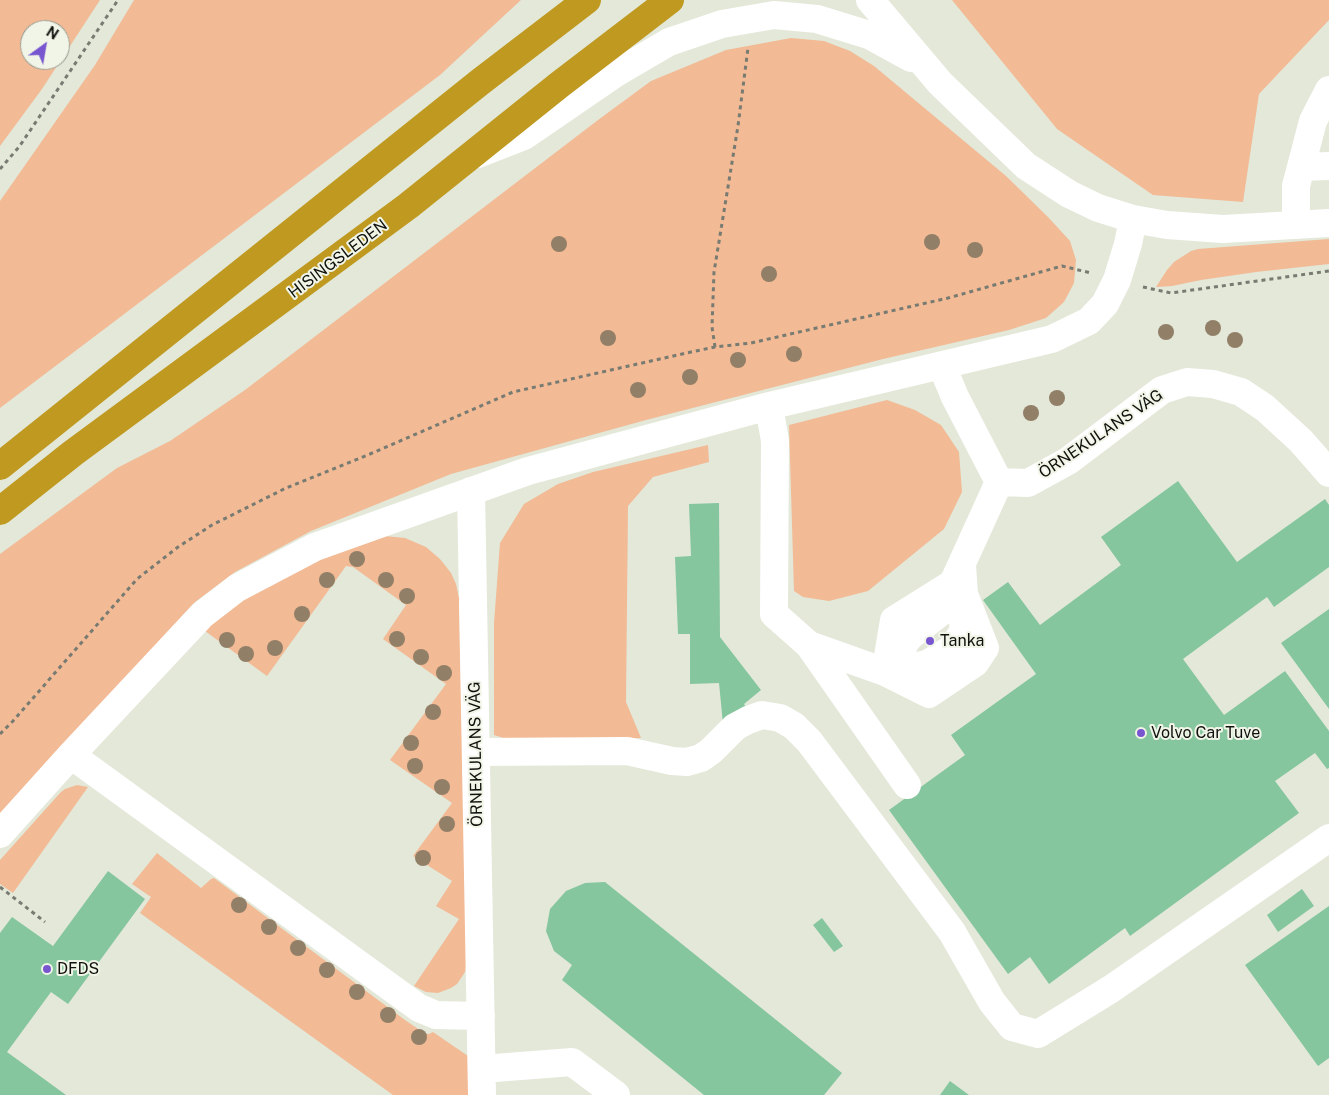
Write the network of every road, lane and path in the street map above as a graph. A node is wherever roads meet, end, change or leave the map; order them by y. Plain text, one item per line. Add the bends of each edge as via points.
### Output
1 (118, 0) edge
2 (587, 0) edge
3 (670, 0) edge
4 (870, 0) edge
5 (745, 20) junction
6 (926, 66) junction
7 (1329, 92) edge
8 (470, 157) junction
9 (1329, 166) edge
10 (1301, 168) junction
11 (0, 169) edge
12 (1133, 219) junction
13 (1329, 223) edge
14 (1296, 225) junction
15 (1329, 271) edge
16 (1117, 280) junction
17 (715, 347) junction
18 (942, 366) junction
19 (769, 406) junction
20 (52, 426) junction
21 (74, 453) junction
22 (0, 455) edge
23 (0, 466) edge
24 (1329, 472) edge
25 (999, 482) junction
26 (471, 491) junction
27 (0, 510) edge
28 (0, 520) edge
29 (962, 565) junction
30 (964, 594) junction
31 (809, 645) junction
32 (885, 672) junction
33 (0, 734) edge
34 (476, 752) junction
35 (71, 755) junction
36 (907, 785) dead end
37 (0, 834) edge
38 (1329, 838) edge
39 (0, 887) edge
40 (45, 922) dead end
41 (481, 1016) junction
42 (482, 1082) edge
43 (616, 1095) edge

1 - 11 path via 19,147
2 - 20 highway via 480,82
3 - 8 highway, HISINGSLEDEN
4 - 6 street
5 - 6 street via 774,15 817,19 870,35
5 - 8 street via 722,24 669,42 616,73 524,136
5 - 17 path via 748,40 743,88 714,272 712,328
6 - 12 street via 1026,166 1069,194
7 - 10 street via 1313,121
8 - 21 highway, HISINGSLEDEN
9 - 10 street
10 - 14 street via 1296,186
12 - 14 street via 1223,229
12 - 16 street
13 - 14 street
15 - 16 path via 1171,293
16 - 17 path via 1062,266 948,298 751,343
16 - 18 street via 1105,304 1089,321 1067,332 1052,339
17 - 33 path via 513,392 286,488 212,525 137,579
18 - 19 street
18 - 25 street
19 - 26 street via 528,471
19 - 31 street via 775,441 774,614
20 - 22 highway
20 - 23 highway
21 - 27 highway, HISINGSLEDEN
21 - 28 highway
24 - 25 street, ÖRNEKULANS VÄG via 1301,441 1241,392 1213,384 1187,382 1162,390 1068,461 1028,483
25 - 29 street
26 - 34 street, ÖRNEKULANS VÄG
26 - 35 street via 315,547 237,588 202,615
29 - 30 street
29 - 32 street via 953,583 894,620
30 - 32 street via 909,637
30 - 32 street via 986,648 975,663 929,694
31 - 32 street
31 - 36 street
34 - 38 street via 626,751 672,762 687,762 711,751 735,727 748,720 762,715 780,718 809,741 952,932 992,1002 1012,1027 1038,1034 1111,989
34 - 41 street, ÖRNEKULANS VÄG
35 - 37 street
35 - 41 street via 419,1008 436,1015
39 - 40 path
41 - 42 street, ÖRNEKULANS VÄG
42 - 43 street via 527,1065 572,1062

